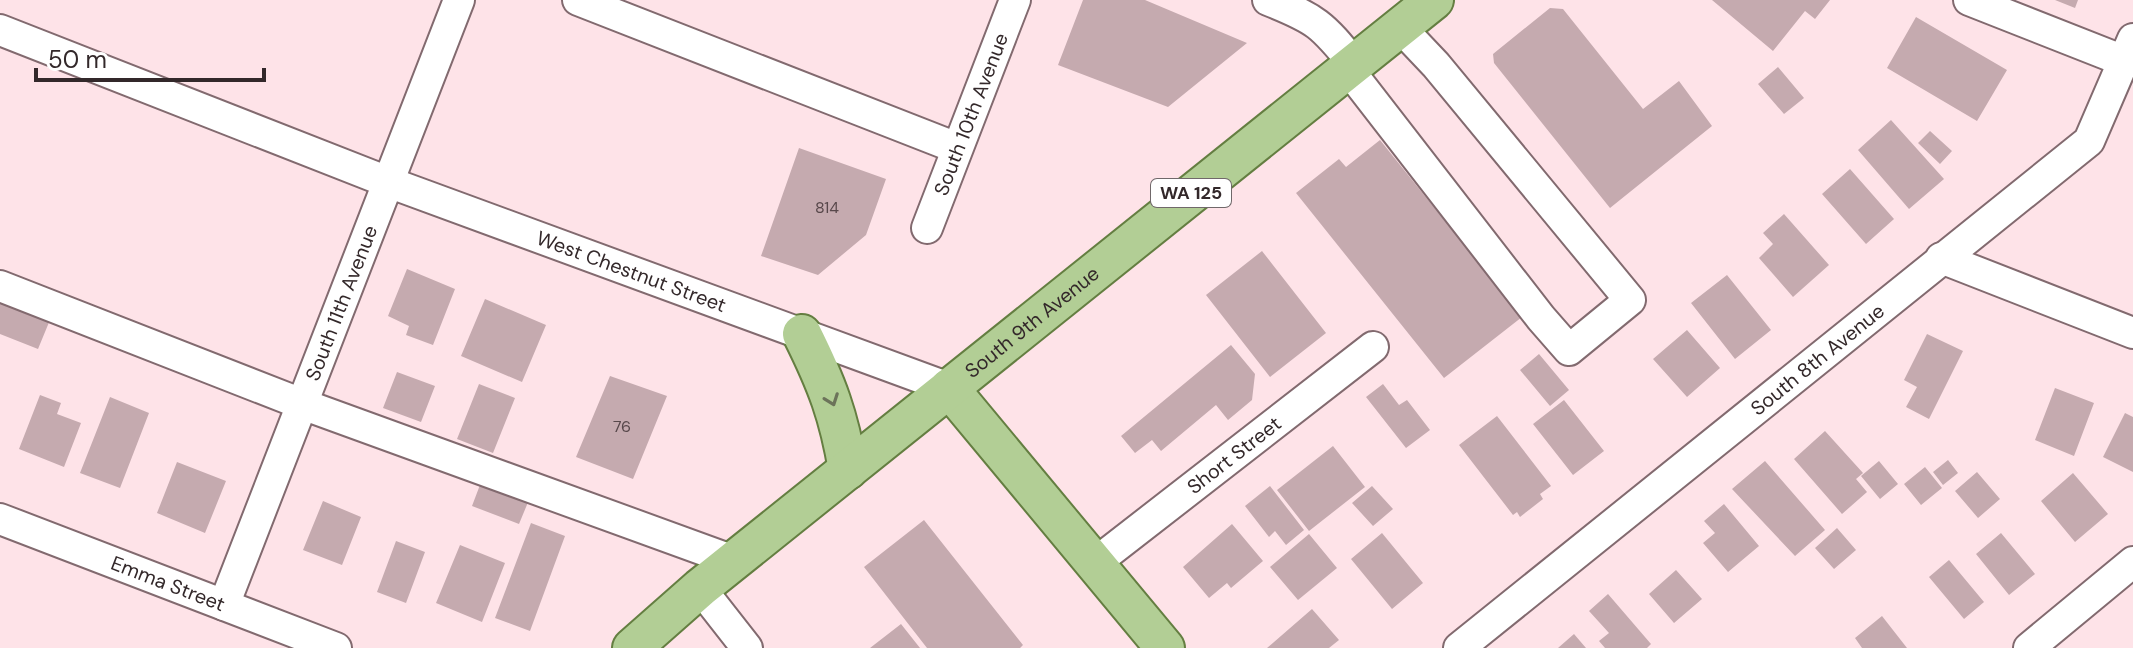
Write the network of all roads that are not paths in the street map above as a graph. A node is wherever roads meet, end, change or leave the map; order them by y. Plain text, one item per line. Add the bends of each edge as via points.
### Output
1 (459, 0) edge
2 (578, 0) edge
3 (1015, 0) edge
4 (1268, 0) edge
5 (1434, 0) edge
6 (1969, 0) edge
7 (1400, 27) junction
8 (0, 30) edge
9 (2129, 50) edge
10 (1351, 66) junction
11 (957, 148) junction
12 (388, 182) junction
13 (927, 228) dead end
14 (1941, 258) junction
15 (0, 286) edge
16 (2133, 333) edge
17 (802, 334) junction
18 (1373, 347) dead end
19 (949, 388) junction
20 (302, 404) junction
21 (848, 470) junction
22 (0, 519) edge
23 (734, 561) junction
24 (2133, 562) edge
25 (1095, 563) junction
26 (700, 588) junction
27 (224, 605) junction
28 (336, 648) edge
29 (632, 648) edge
30 (747, 648) edge
31 (1165, 648) edge
32 (1459, 648) edge
33 (2029, 648) edge

1 - 12 street, South 11th Avenue
2 - 11 street
3 - 11 street, South 10th Avenue
4 - 10 street via 1317,22
5 - 7 main road, South 9th Avenue / WA 125
6 - 9 street
7 - 10 main road, South 9th Avenue / WA 125
7 - 10 street via 1630,300 1569,350
8 - 12 street, West Chestnut Street
9 - 14 street, South 8th Avenue via 2089,141
10 - 19 main road, South 9th Avenue / WA 125
11 - 13 street, South 10th Avenue
12 - 17 street, West Chestnut Street
12 - 20 street, South 11th Avenue
14 - 16 street
14 - 32 street, South 8th Avenue
15 - 20 street
17 - 19 street, West Chestnut Street
17 -> 21 main road via 840,425
18 - 25 street, Short Street
19 - 21 main road, South 9th Avenue / WA 125
19 - 25 main road, West Chestnut Street
20 - 23 street
20 - 27 street, South 11th Avenue
21 - 23 main road, South 9th Avenue / WA 125
22 - 27 street, Emma Street
23 - 26 main road, South 9th Avenue / WA 125
24 - 33 street
25 - 31 main road, West Chestnut Street
26 - 29 main road, South 9th Avenue / WA 125
26 - 30 street
27 - 28 street, Emma Street

